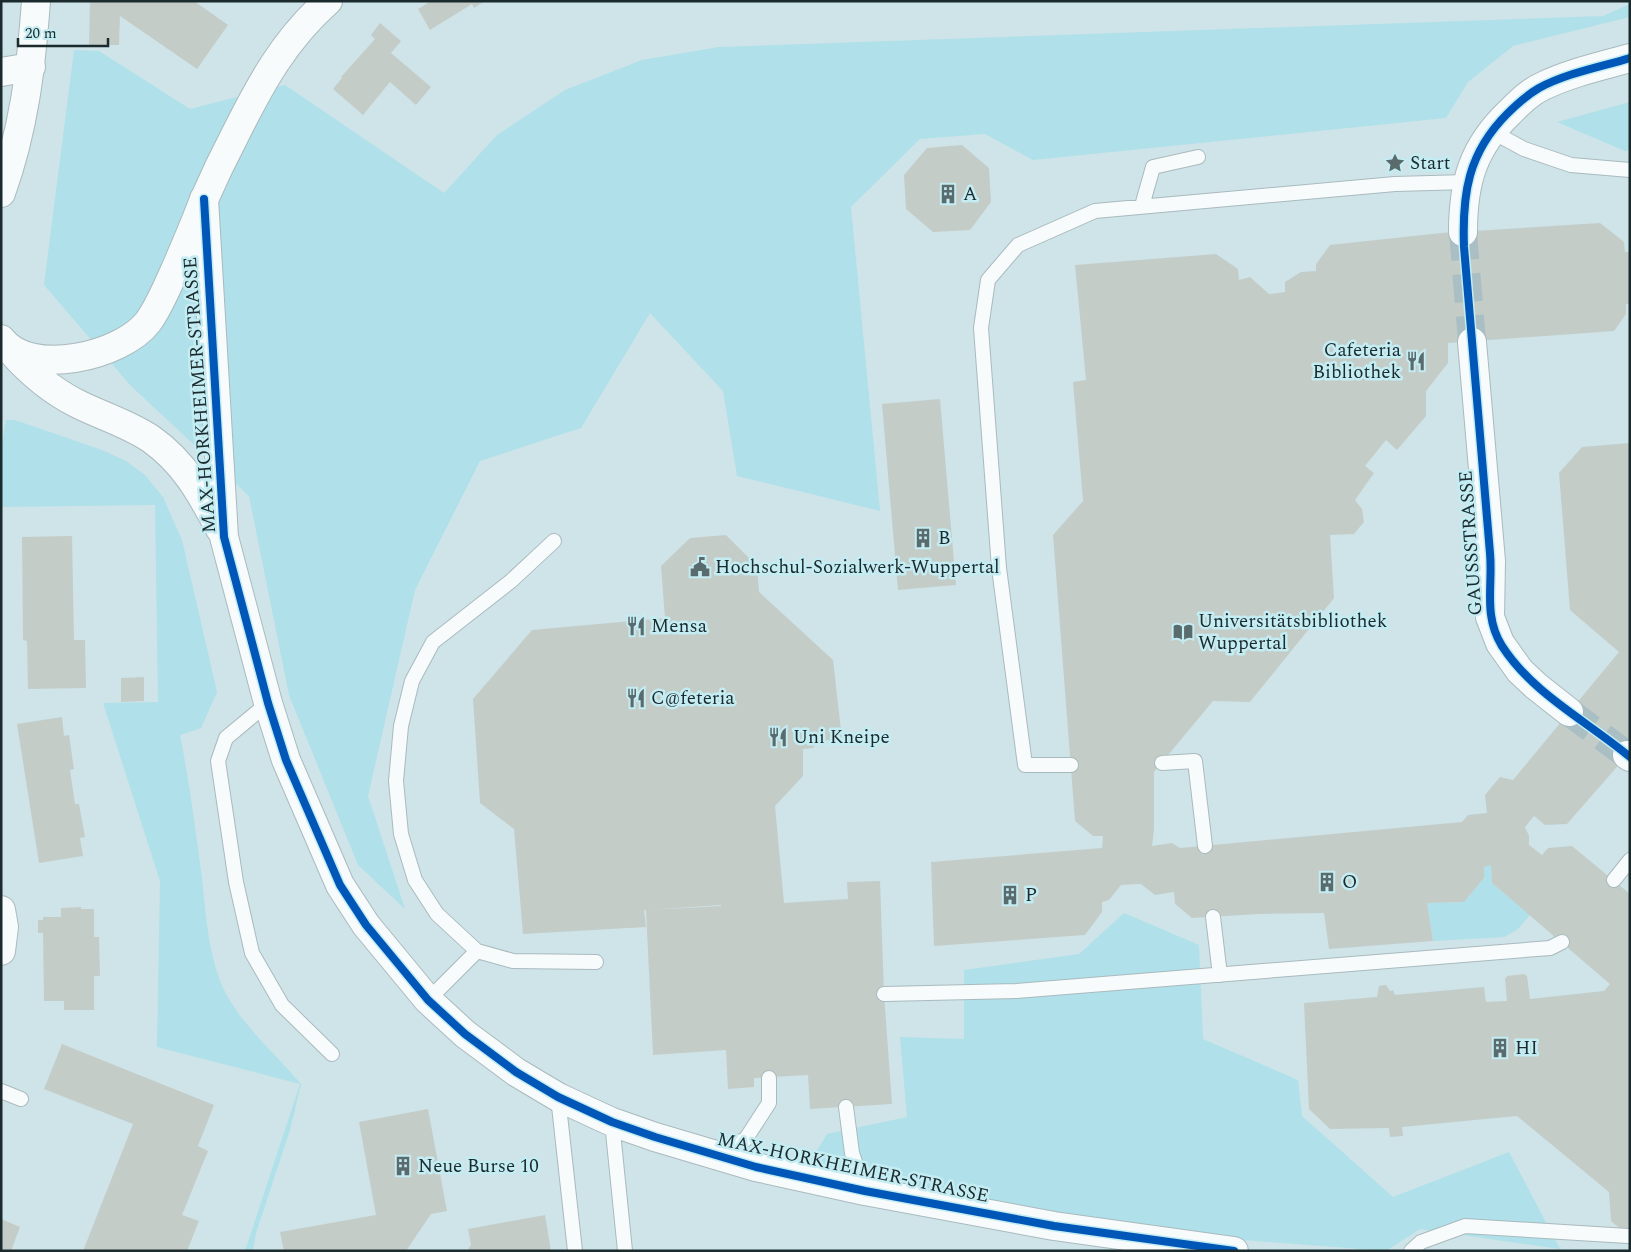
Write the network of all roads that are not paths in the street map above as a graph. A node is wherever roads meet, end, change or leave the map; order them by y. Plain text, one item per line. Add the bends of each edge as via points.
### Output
1 (36, 1) edge
2 (328, 1) edge
3 (1630, 58) edge
4 (31, 67) junction
5 (1, 72) edge
6 (1491, 132) junction
7 (1198, 157) dead end
8 (1630, 170) edge
9 (1467, 182) junction
10 (1, 193) edge
11 (204, 200) junction
12 (1142, 206) junction
13 (1463, 232) tunnel mouth
14 (3, 341) edge
15 (1472, 342) tunnel mouth
16 (224, 537) junction
17 (554, 541) dead end
18 (268, 702) junction
19 (1570, 712) tunnel mouth
20 (1162, 763) dead end
21 (1070, 765) dead end
22 (1205, 846) dead end
23 (1630, 860) edge
24 (1614, 880) dead end
25 (1, 910) edge
26 (1213, 916) dead end
27 (1562, 942) dead end
28 (1, 951) edge
29 (478, 951) junction
30 (596, 962) dead end
31 (1220, 975) junction
32 (884, 994) dead end
33 (428, 1000) junction
34 (332, 1054) dead end
35 (769, 1078) dead end
36 (1, 1091) edge
37 (558, 1096) junction
38 (21, 1099) dead end
39 (846, 1107) dead end
40 (612, 1122) junction
41 (704, 1153) junction
42 (865, 1191) junction
43 (1628, 1236) dead end
44 (574, 1251) edge
45 (625, 1251) edge
46 (1234, 1251) edge
47 (1411, 1251) edge

1 - 4 street
2 - 11 street via 286,46 259,86
3 - 6 street via 1540,87 1527,95
4 - 5 street
4 - 10 street via 18,142
6 - 8 lane via 1524,149 1571,165
6 - 9 street via 1478,152
7 - 12 lane via 1153,167
9 - 12 lane via 1395,184
9 - 13 street
11 - 14 street via 158,307 130,340 90,356 58,359 33,358
11 - 16 street, MAX-HORKHEIMER-STRASSE
12 - 21 lane via 1095,211 1018,246 988,280 981,328 999,568 1025,765
14 - 16 street, MAX-HORKHEIMER-STRASSE via 23,364 53,388 77,404 150,438 166,451 196,486
15 - 19 street, GAUSSSTRASSE via 1491,561 1490,617 1500,644 1520,671
16 - 18 street, MAX-HORKHEIMER-STRASSE
17 - 29 lane via 511,581 433,642 412,681 401,726 396,781 401,834 415,880 437,914
18 - 33 street, MAX-HORKHEIMER-STRASSE via 286,760 340,885 366,925
18 - 34 lane via 226,738 218,761 236,882 252,953 282,1005
20 - 22 lane via 1195,761
23 - 24 lane
25 - 28 street via 4,927
26 - 31 lane
27 - 31 lane via 1550,948
29 - 30 lane via 513,961
29 - 33 lane
31 - 32 lane via 1016,991
33 - 37 street, MAX-HORKHEIMER-STRASSE via 489,1053
35 - 41 lane via 769,1104 745,1140
36 - 38 lane
37 - 40 street, MAX-HORKHEIMER-STRASSE
37 - 44 lane
39 - 42 lane via 852,1153
40 - 41 street, MAX-HORKHEIMER-STRASSE
40 - 45 lane
41 - 42 street, MAX-HORKHEIMER-STRASSE
42 - 46 street, MAX-HORKHEIMER-STRASSE via 1054,1226
43 - 47 lane via 1465,1226 1420,1242

